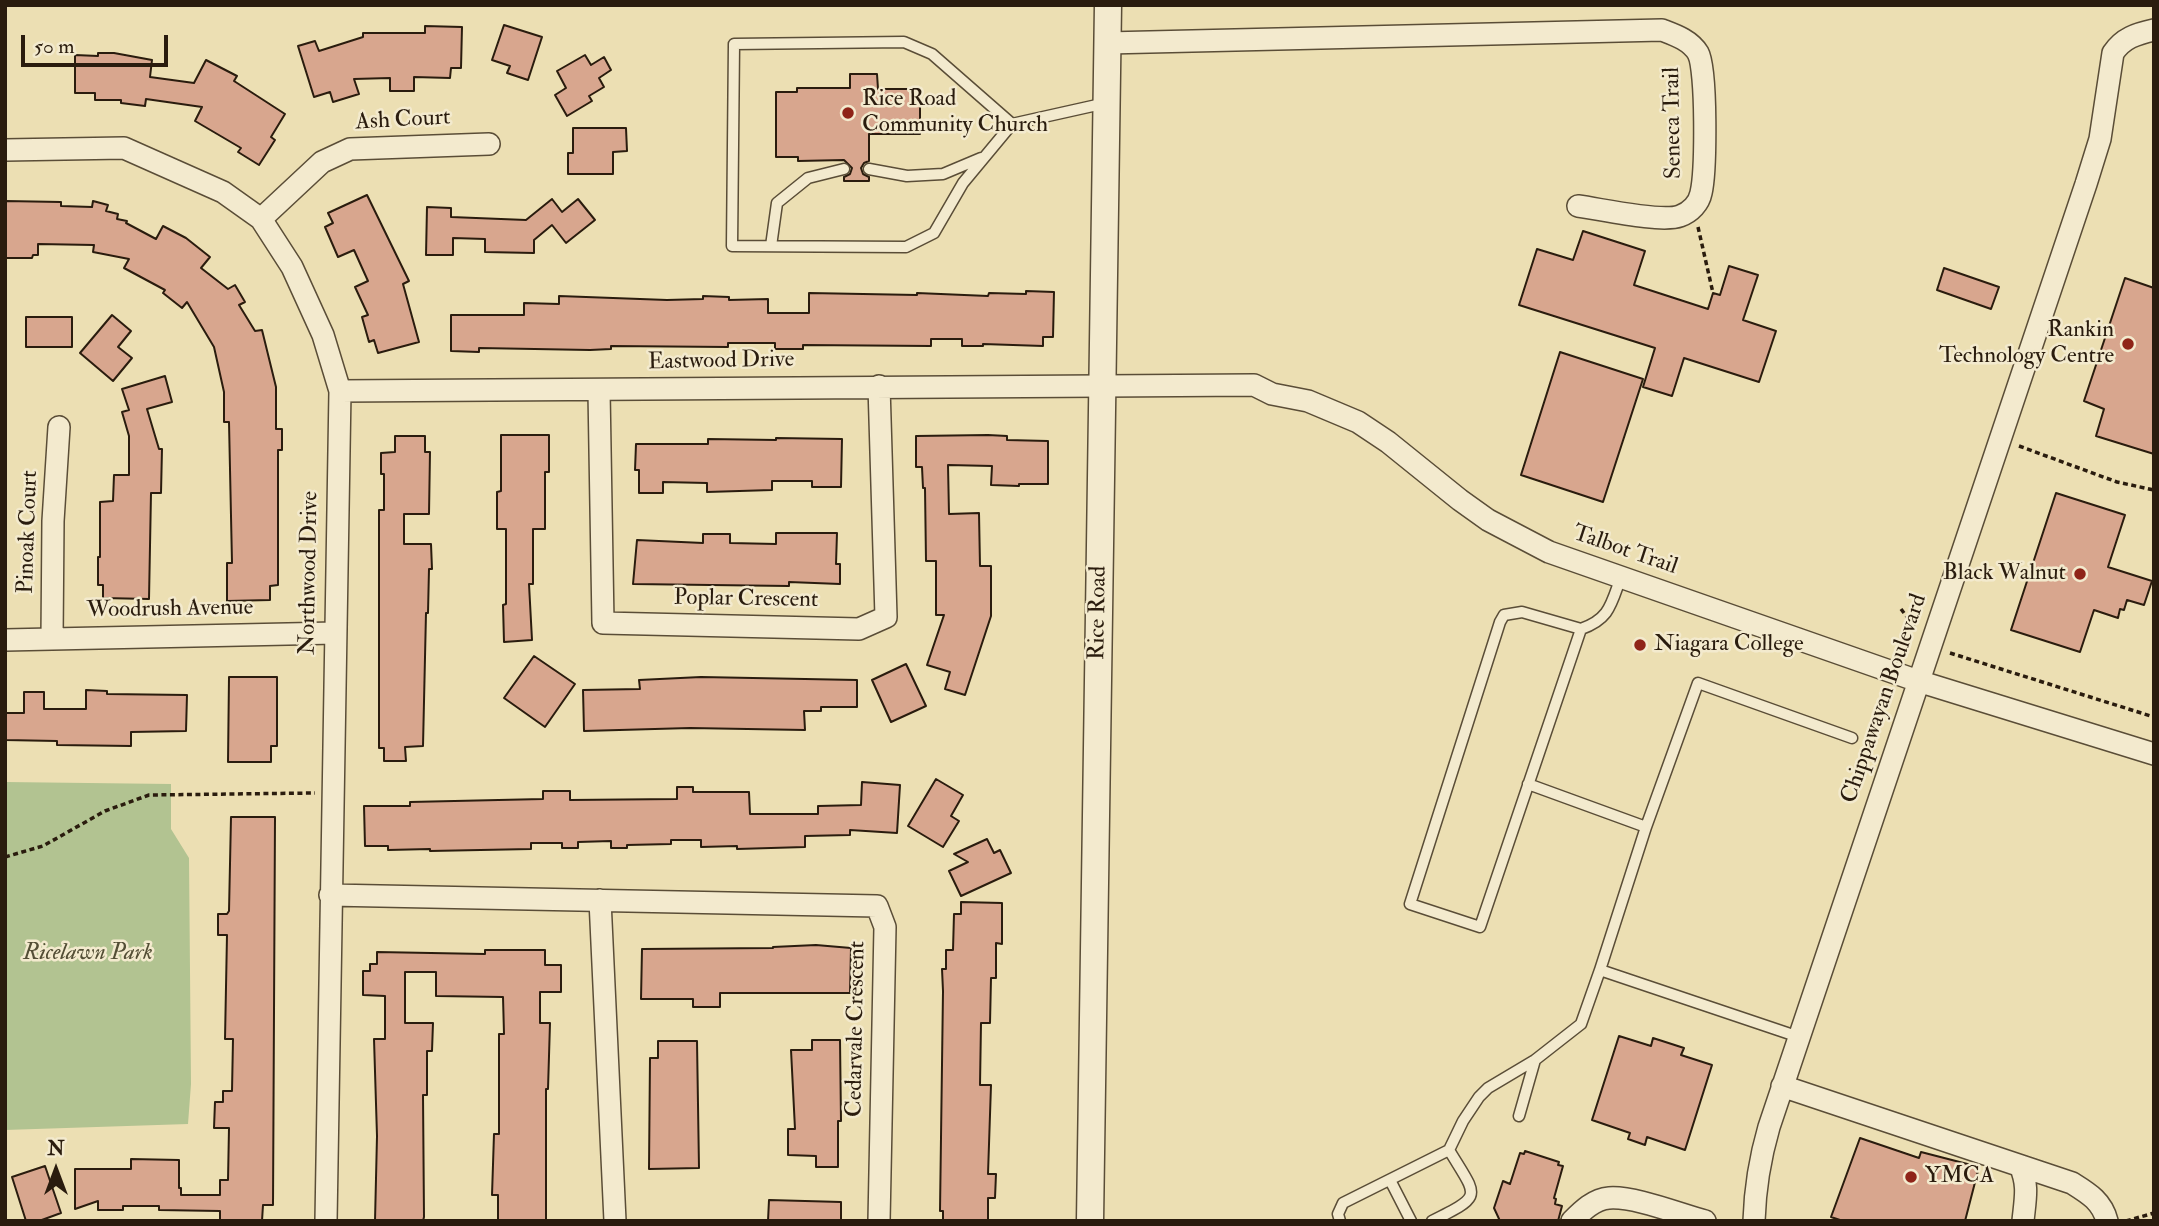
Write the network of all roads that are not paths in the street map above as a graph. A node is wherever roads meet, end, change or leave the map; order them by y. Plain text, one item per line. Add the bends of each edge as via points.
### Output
1 (1108, 5) edge
2 (2154, 30) edge
3 (1108, 43) junction
4 (1106, 103) junction
5 (1012, 124) junction
6 (489, 144) dead end
7 (5, 150) edge
8 (984, 157) junction
9 (844, 169) dead end
10 (869, 169) dead end
11 (1578, 206) dead end
12 (261, 219) junction
13 (771, 246) junction
14 (879, 386) junction
15 (1102, 386) junction
16 (340, 391) junction
17 (599, 391) junction
18 (59, 427) dead end
19 (1621, 577) junction
20 (1580, 629) junction
21 (335, 633) junction
22 (52, 639) junction
23 (5, 640) edge
24 (1918, 681) junction
25 (1852, 738) dead end
26 (2154, 754) edge
27 (1528, 784) junction
28 (1646, 827) junction
29 (330, 895) junction
30 (600, 900) junction
31 (1600, 970) junction
32 (1798, 1037) junction
33 (1535, 1060) junction
34 (1782, 1086) junction
35 (1519, 1116) dead end
36 (1449, 1150) junction
37 (2020, 1166) junction
38 (1390, 1180) junction
39 (326, 1221) edge
40 (615, 1221) edge
41 (879, 1221) edge
42 (1090, 1221) edge
43 (1339, 1221) edge
44 (1411, 1221) edge
45 (1432, 1221) edge
46 (1573, 1221) edge
47 (1705, 1221) edge
48 (1754, 1221) edge
49 (2023, 1221) edge
50 (2106, 1221) edge

1 - 3 street, Rice Road
2 - 24 street, Chippawayan Boulevard via 2127,39 2113,54 2100,139
3 - 4 street, Rice Road
3 - 11 street, Seneca Trail via 1662,30 1682,38 1697,52 1704,71 1703,174 1694,208 1680,217 1660,218
4 - 5 lane
4 - 15 street, Rice Road
5 - 8 lane
5 - 13 lane via 932,54 904,42 734,44 732,246
6 - 12 street, Ash Court via 349,149 322,162
7 - 12 street, Northwood Drive via 124,148 223,192
8 - 10 lane via 943,174 907,176
8 - 13 lane via 934,233 905,247
9 - 13 lane via 808,178 778,202
12 - 16 street, Northwood Drive via 298,278 323,335
14 - 15 street, Eastwood Drive
14 - 17 street, Eastwood Drive
14 - 17 street, Poplar Crescent via 886,617 859,629 603,623
15 - 19 street, Talbot Trail via 1254,385 1325,407 1374,432 1460,500 1518,537
15 - 42 street, Rice Road
16 - 17 street, Eastwood Drive
16 - 21 street, Northwood Drive
18 - 22 street, Pinoak Court
19 - 20 lane via 1606,615
19 - 24 street, Talbot Trail
20 - 27 lane
20 - 27 lane via 1521,612 1504,615 1410,904 1480,927
21 - 22 street, Woodrush Avenue
21 - 29 street, Northwood Drive
22 - 23 street, Woodrush Avenue
24 - 26 street, Talbot Trail
24 - 32 street, Chippawayan Boulevard
25 - 28 lane via 1698,683
27 - 28 lane
28 - 31 lane
29 - 30 street, Cedarvale Crescent
29 - 39 street, Northwood Drive
30 - 40 street
30 - 41 street, Cedarvale Crescent via 877,906 885,927
31 - 32 lane
31 - 33 lane via 1581,1024
32 - 34 street, Chippawayan Boulevard
33 - 35 lane
33 - 36 lane via 1479,1097
34 - 37 street
34 - 48 street, Chippawayan Boulevard via 1760,1158
36 - 38 lane
36 - 45 lane via 1472,1192 1465,1204
37 - 49 street via 2027,1191
37 - 50 street via 2071,1183 2091,1195 2104,1209
38 - 43 lane via 1343,1203
38 - 44 lane
46 - 47 street via 1587,1206 1608,1198

